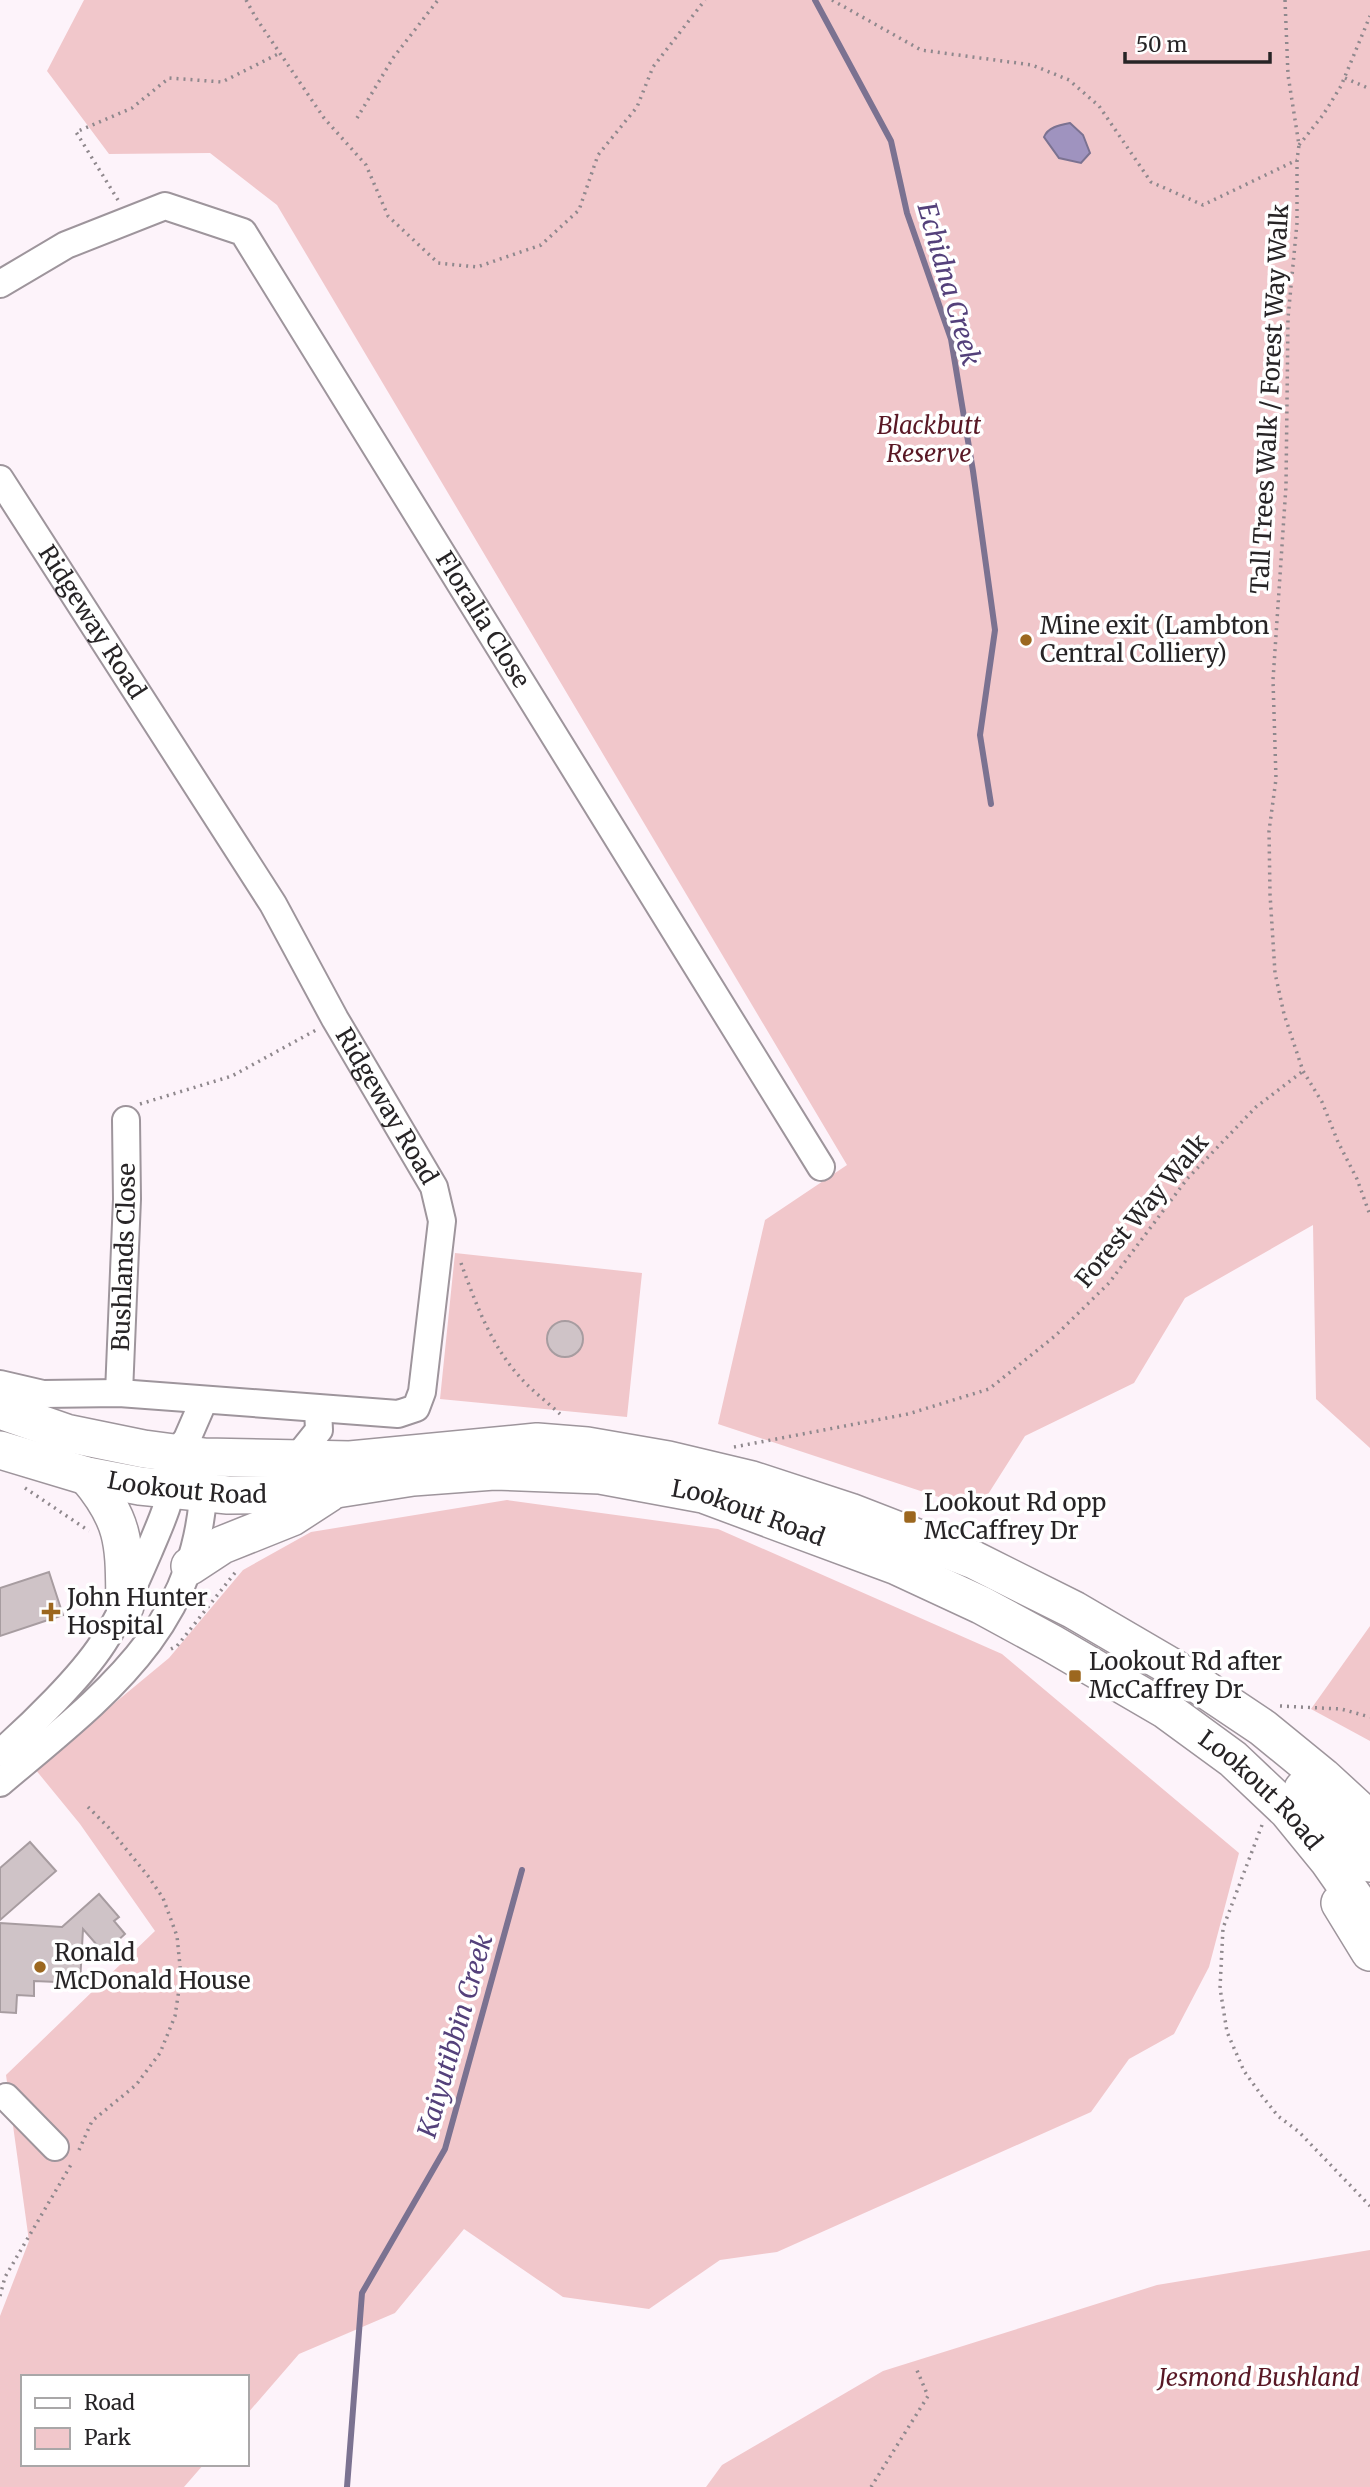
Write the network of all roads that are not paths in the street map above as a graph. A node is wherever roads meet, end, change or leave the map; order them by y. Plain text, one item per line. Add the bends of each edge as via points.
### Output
1 (0, 285) edge
2 (0, 479) edge
3 (133, 1118) road end
4 (821, 1167) dead end
5 (0, 1384) edge
6 (119, 1393) junction
7 (204, 1400) junction
8 (328, 1409) junction
9 (0, 1410) edge
10 (0, 1450) edge
11 (190, 1455) junction
12 (295, 1460) junction
13 (341, 1475) junction
14 (87, 1476) junction
15 (172, 1490) junction
16 (190, 1566) junction
17 (125, 1606) junction
18 (1207, 1690) junction
19 (0, 1753) edge
20 (0, 1783) edge
21 (1370, 1820) edge
22 (1328, 1860) junction
23 (1370, 1863) edge
24 (1370, 1920) edge
25 (1370, 1952) edge
26 (6, 2097) dead end
27 (55, 2147) dead end

1 - 4 street, Floralia Close via 66,245 165,206 243,232
2 - 8 street, Ridgeway Road via 273,904 434,1187 442,1221 422,1392 415,1408 398,1414
3 - 6 street, Bushlands Close
5 - 6 street, Ridgeway Road via 43,1394
6 - 7 street, Ridgeway Road
7 - 8 street, Ridgeway Road
7 - 11 street via 187,1439
8 - 12 street, Lookout Road via 319,1430
8 - 13 street
9 - 11 highway, Lookout Road via 66,1433
10 - 14 highway, Lookout Road
11 - 12 highway, Lookout Road
11 - 15 street
11 - 15 street via 154,1478
12 - 13 highway, Lookout Road
13 - 15 highway, Lookout Road via 304,1494
13 - 16 highway via 292,1517 222,1545
13 - 18 highway, Lookout Road via 537,1442 668,1460 752,1480 974,1560 1073,1610
13 - 22 highway, Lookout Road via 413,1478 494,1471 600,1475 703,1494 897,1566 981,1605 1166,1710 1264,1787
14 - 15 highway, Lookout Road
14 - 17 highway via 105,1497 120,1529
15 - 16 street via 201,1523
15 - 17 street
16 - 20 street via 167,1615 125,1673
17 - 19 street via 102,1646
18 - 21 highway, Lookout Road via 1292,1751
18 - 23 highway
22 - 24 highway, Lookout Road
22 - 25 highway via 1327,1883
26 - 27 street

